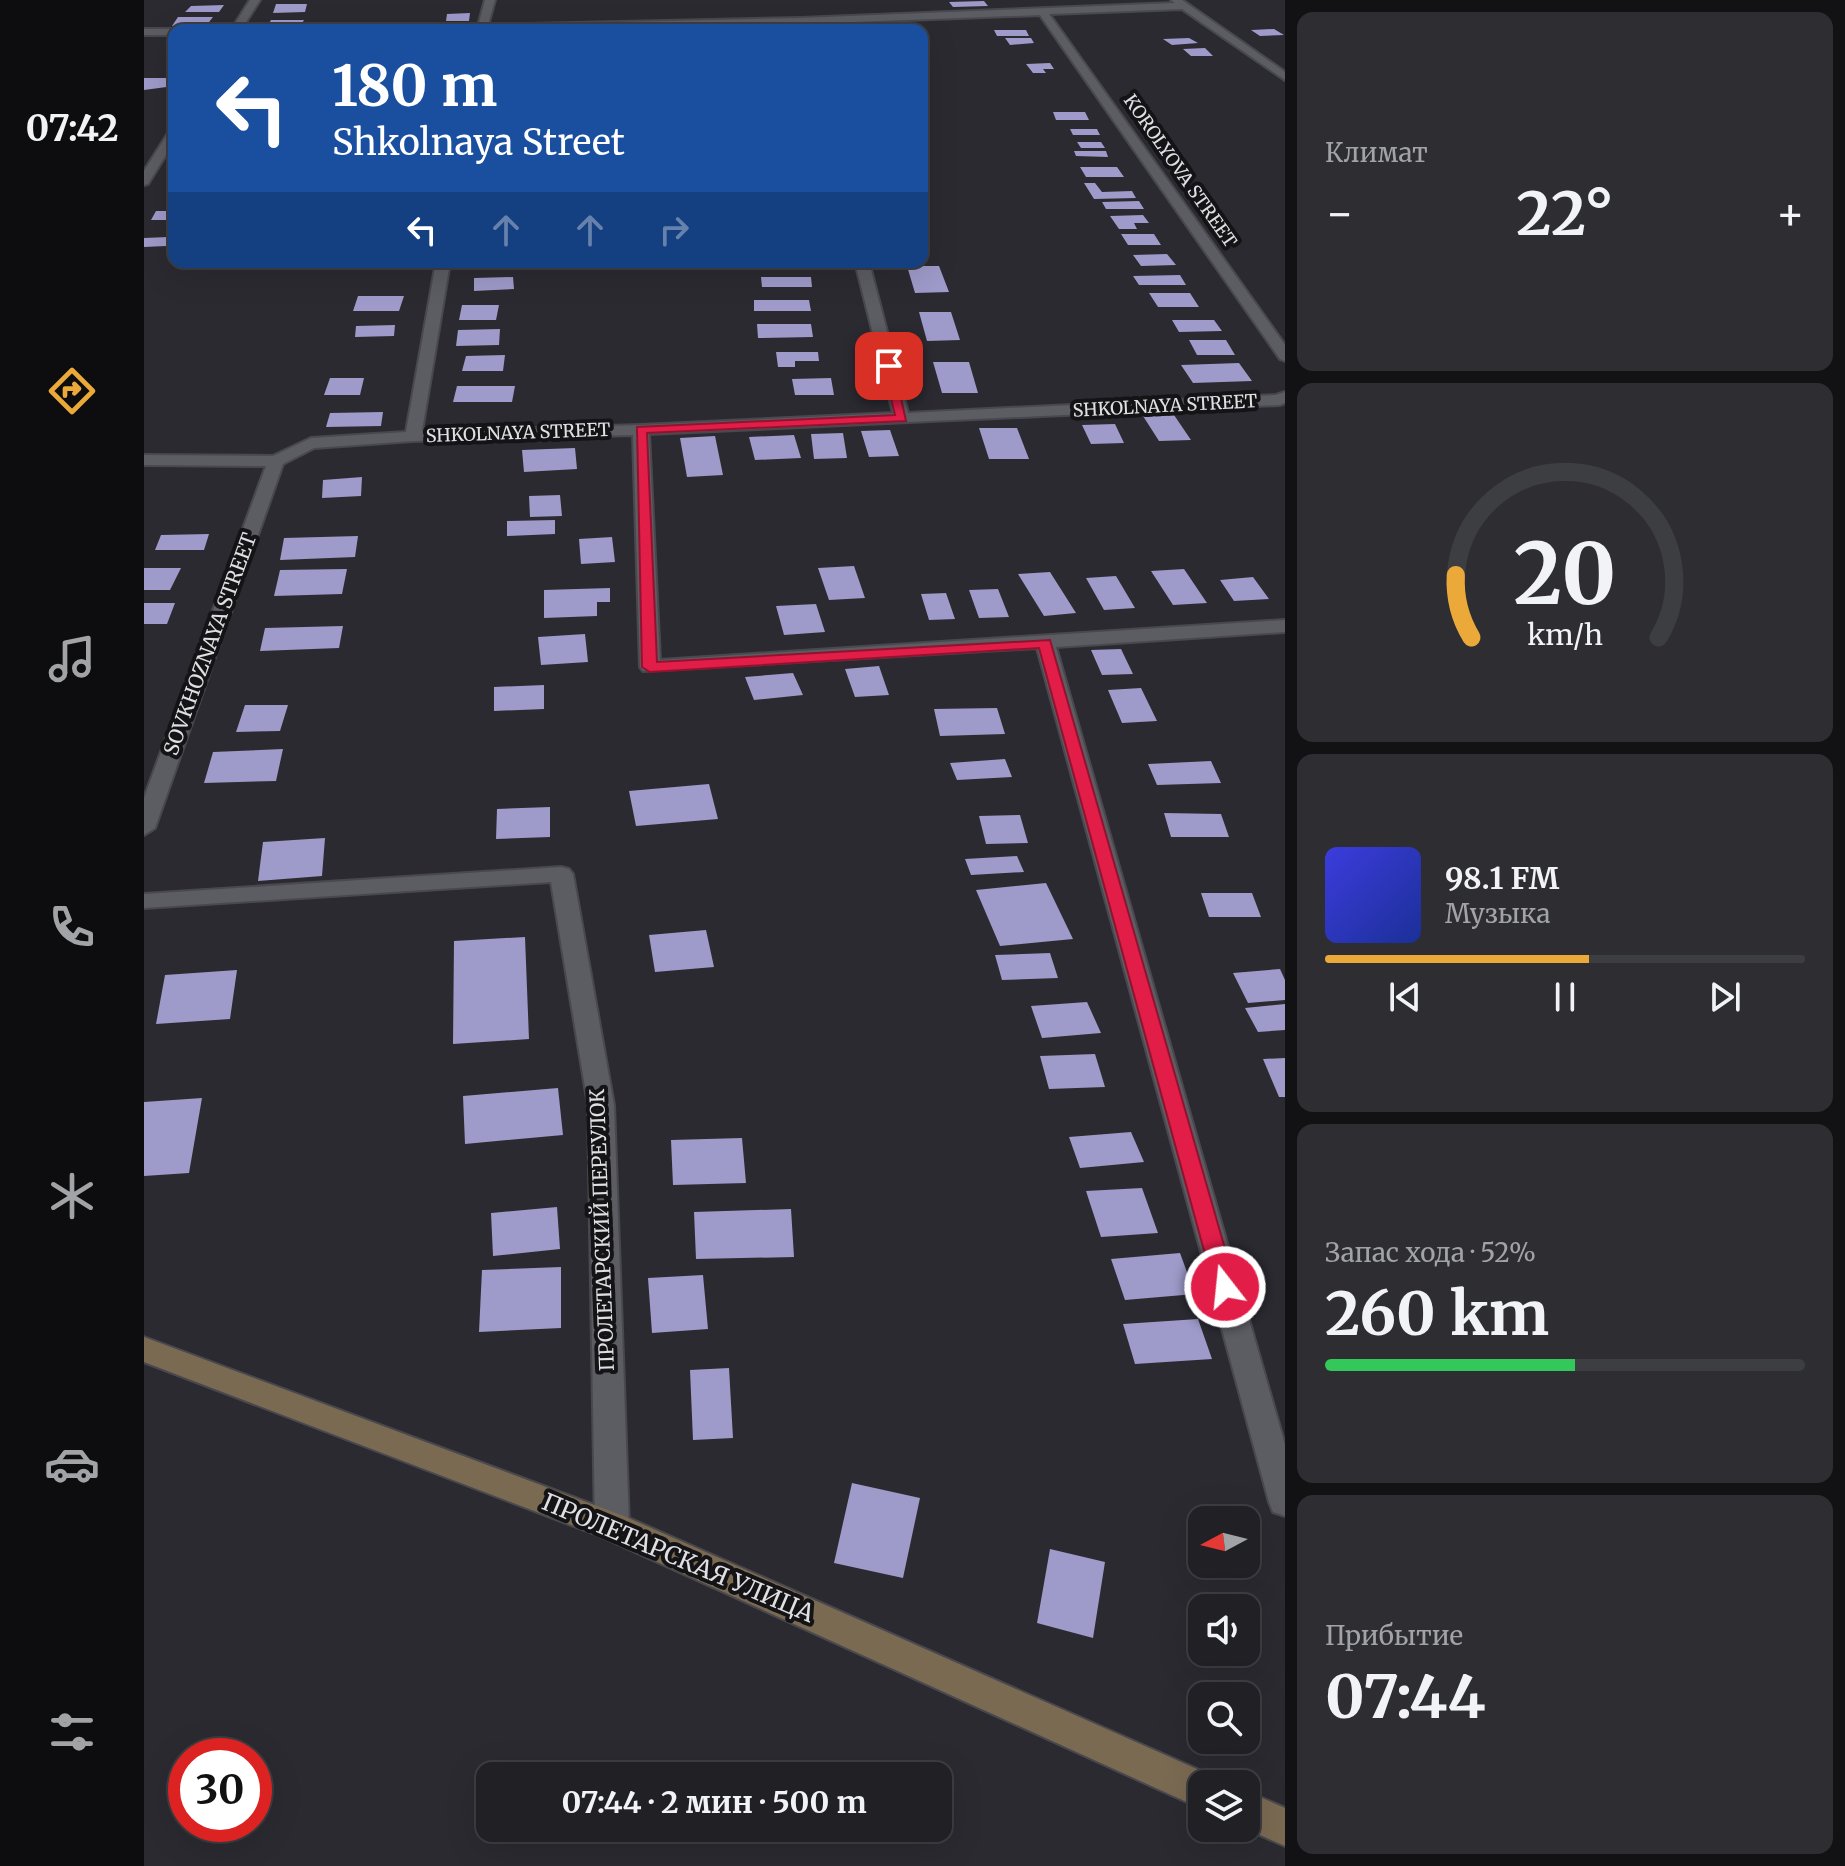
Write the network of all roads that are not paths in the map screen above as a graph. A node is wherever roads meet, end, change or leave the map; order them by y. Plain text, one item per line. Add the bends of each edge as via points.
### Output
1 (255, 0) edge
2 (490, 0) edge
3 (1179, 3) edge
4 (1042, 11) junction
5 (800, 20) edge
6 (240, 24) edge
7 (484, 24) edge
8 (673, 24) edge
9 (144, 32) edge
10 (168, 32) edge
11 (1285, 77) edge
12 (168, 142) edge
13 (144, 181) edge
14 (442, 268) edge
15 (864, 268) edge
16 (1285, 356) edge
17 (1285, 397) edge
18 (902, 419) junction
19 (641, 430) junction
20 (413, 436) junction
21 (144, 460) edge
22 (276, 461) junction
23 (1285, 626) edge
24 (1045, 643) junction
25 (144, 828) edge
26 (144, 901) edge
27 (144, 1349) edge
28 (1285, 1502) edge
29 (612, 1526) junction
30 (1188, 1784) edge
31 (1260, 1816) edge
32 (1285, 1827) edge

1 - 6 street
2 - 7 street
3 - 4 street
3 - 11 street
4 - 5 street
4 - 16 street, KOROLYOVA STREET
5 - 8 street
9 - 10 street
12 - 13 street
14 - 20 street
15 - 18 street
17 - 18 street, SHKOLNAYA STREET
18 - 19 street, SHKOLNAYA STREET
19 - 20 street, SHKOLNAYA STREET
19 - 24 street via 650,667
20 - 22 street, SHKOLNAYA STREET via 311,443
21 - 22 street, SHKOLNAYA STREET
22 - 25 street, SOVKHOZNAYA STREET
23 - 24 street
24 - 28 street
26 - 29 street, ПРОЛЕТАРСКИЙ ПЕРЕУЛОК via 561,874 601,1105
27 - 29 street, ПРОЛЕТАРСКАЯ УЛИЦА
29 - 30 street, ПРОЛЕТАРСКАЯ УЛИЦА
31 - 32 street

